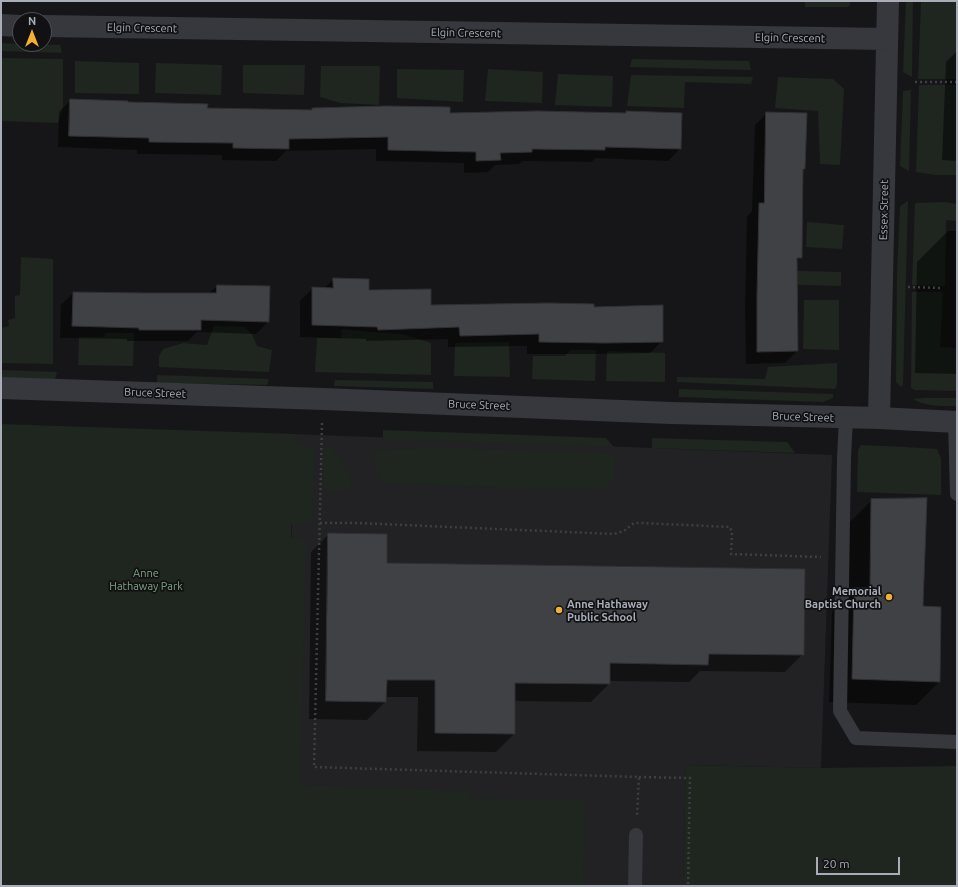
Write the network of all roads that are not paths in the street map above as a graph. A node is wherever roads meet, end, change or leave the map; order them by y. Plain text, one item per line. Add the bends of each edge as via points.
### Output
1 (888, 1) edge
2 (1, 25) edge
3 (12, 26) edge
4 (52, 26) edge
5 (887, 39) junction
6 (1, 388) edge
7 (846, 418) junction
8 (879, 418) junction
9 (956, 422) edge
10 (957, 494) edge
11 (957, 742) edge
12 (636, 835) road end
13 (635, 886) edge

1 - 5 street, Essex Street
2 - 3 street
4 - 5 street, Elgin Crescent
5 - 8 street, Essex Street
6 - 7 street, Bruce Street
7 - 8 street, Bruce Street
7 - 11 lane via 840,711 856,738
8 - 9 street, Bruce Street
9 - 10 lane
12 - 13 lane

